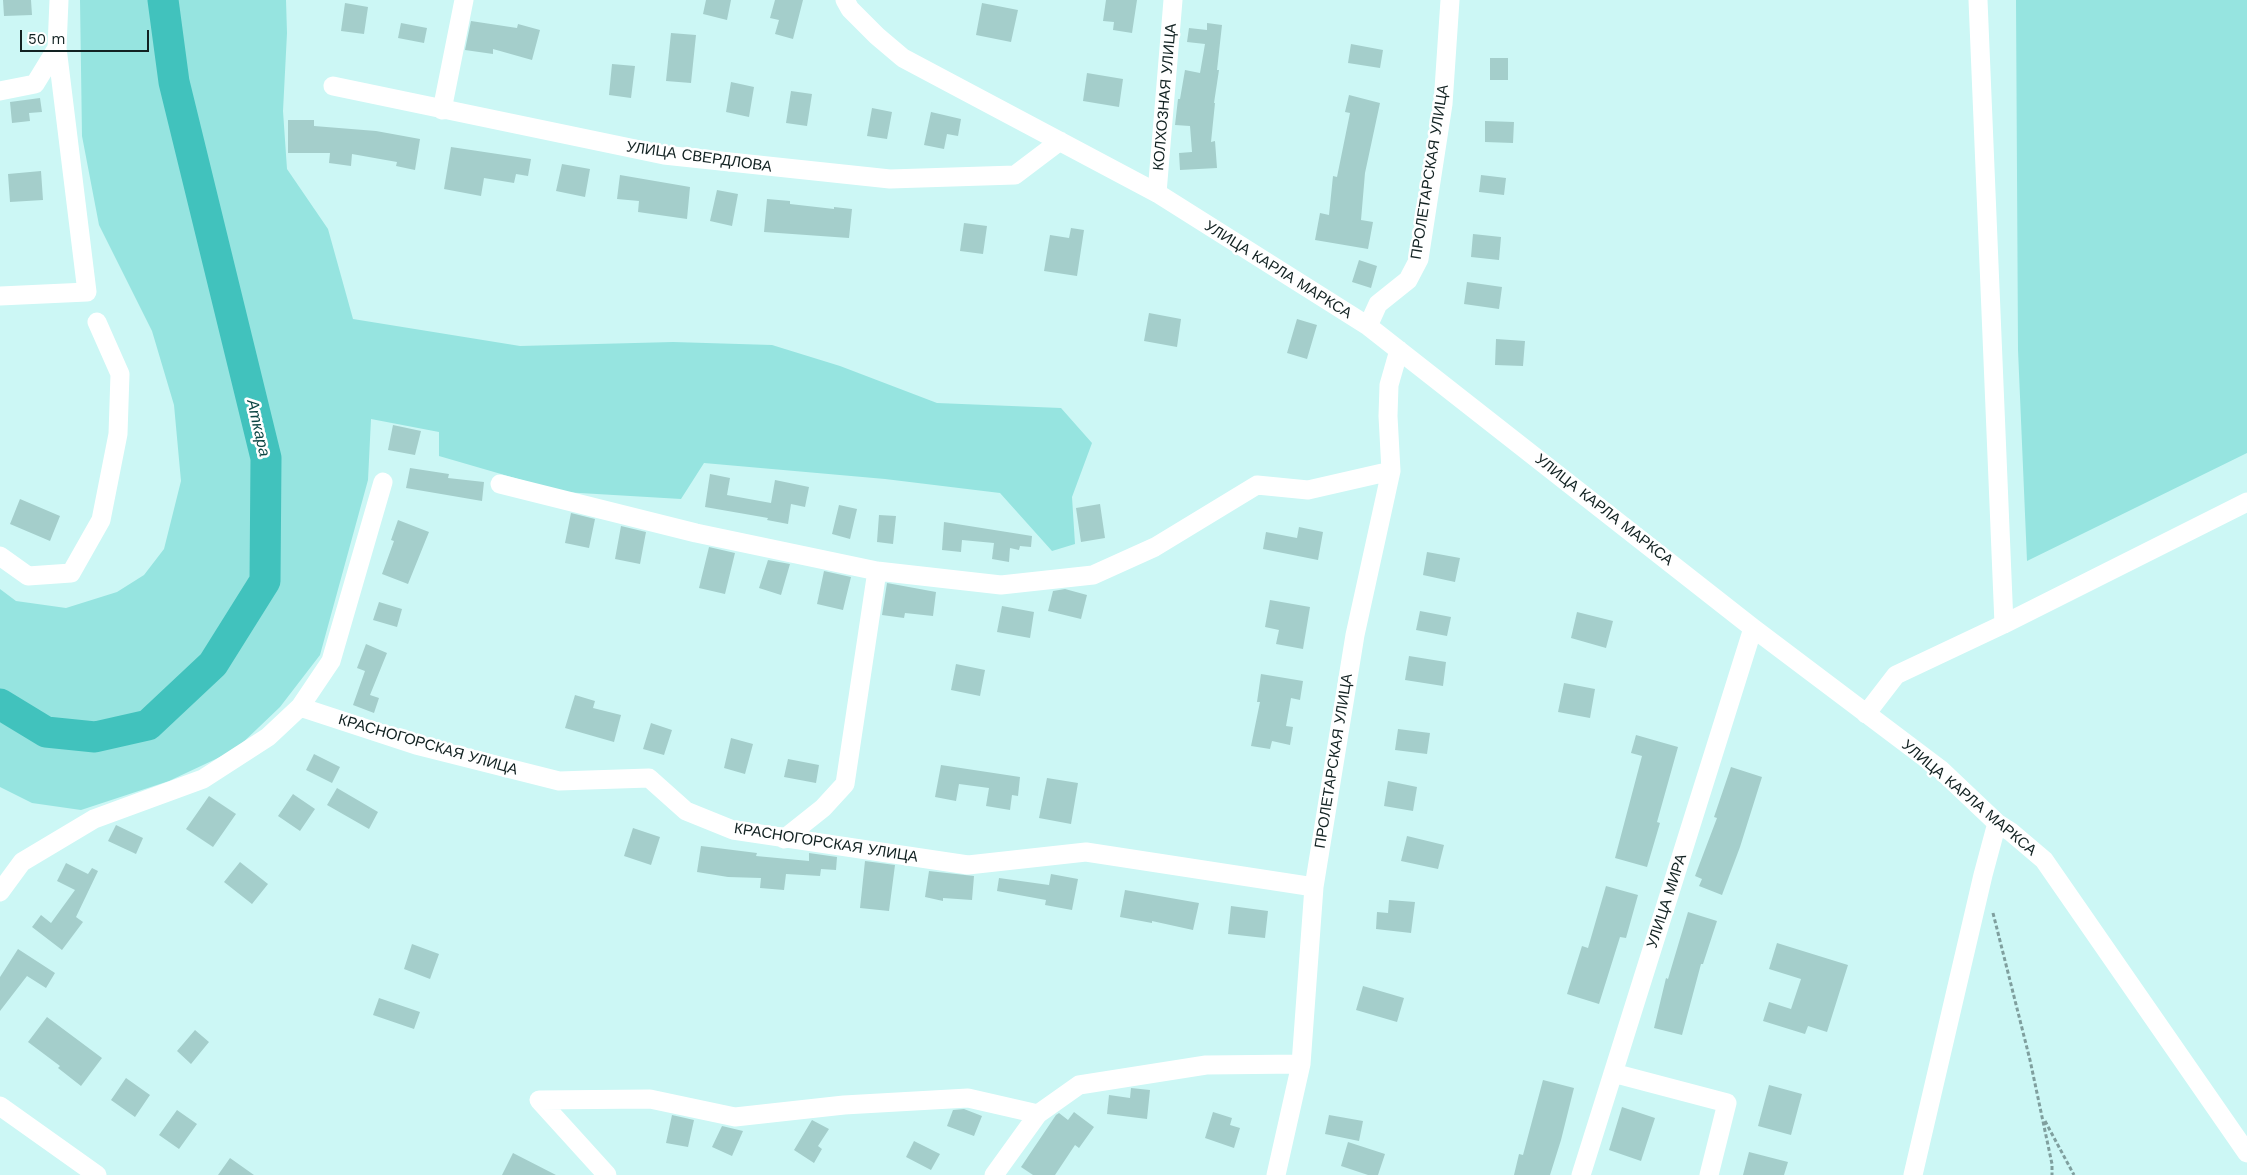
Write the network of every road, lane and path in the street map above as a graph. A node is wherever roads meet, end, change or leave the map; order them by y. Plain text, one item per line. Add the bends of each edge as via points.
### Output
1 (59, 0) edge
2 (464, 0) edge
3 (845, 0) edge
4 (1173, 0) edge
5 (1450, 0) edge
6 (1978, 0) edge
7 (57, 48) junction
8 (333, 86) dead end
9 (0, 91) edge
10 (442, 110) junction
11 (1060, 141) junction
12 (1157, 193) junction
13 (0, 296) edge
14 (97, 322) dead end
15 (1368, 326) junction
16 (1399, 350) junction
17 (1391, 471) junction
18 (383, 482) dead end
19 (500, 484) dead end
20 (2247, 502) edge
21 (0, 556) edge
22 (877, 571) junction
23 (2004, 624) junction
24 (1753, 628) junction
25 (300, 707) junction
26 (1866, 714) junction
27 (1997, 823) junction
28 (784, 839) junction
29 (1314, 887) junction
30 (0, 892) edge
31 (1992, 912) dead end
32 (1300, 1064) junction
33 (1613, 1073) junction
34 (0, 1106) edge
35 (1038, 1114) junction
36 (2042, 1116) junction
37 (2247, 1153) edge
38 (97, 1175) edge
39 (607, 1175) edge
40 (994, 1175) edge
41 (1276, 1175) edge
42 (1581, 1175) edge
43 (1709, 1175) edge
44 (1913, 1175) edge
45 (2052, 1175) edge
46 (2074, 1175) edge

1 - 7 street
2 - 10 street
3 - 11 street, УЛИЦА КАРЛА МАРКСА via 863,23 903,58
4 - 12 street, КОЛХОЗНАЯ УЛИЦА
5 - 15 street, ПРОЛЕТАРСКАЯ УЛИЦА via 1444,104 1419,259 1408,280 1378,304
6 - 23 street
7 - 9 street via 35,84
7 - 13 street via 87,292
8 - 10 street, УЛИЦА СВЕРДЛОВА
10 - 11 street, УЛИЦА СВЕРДЛОВА via 664,155 890,179 1015,176
11 - 12 street, УЛИЦА КАРЛА МАРКСА
12 - 15 street, УЛИЦА КАРЛА МАРКСА
14 - 21 street via 120,374 118,434 101,520 71,573 28,576
15 - 16 street, УЛИЦА КАРЛА МАРКСА
16 - 17 street, ПРОЛЕТАРСКАЯ УЛИЦА via 1389,385
16 - 24 street, УЛИЦА КАРЛА МАРКСА
17 - 22 street via 1308,490 1257,485 1155,547 1092,575 1001,585
17 - 29 street, ПРОЛЕТАРСКАЯ УЛИЦА via 1354,635
18 - 25 street via 331,661
19 - 22 street via 696,533
20 - 23 street
22 - 28 street via 845,784 823,808
23 - 26 street via 1896,675
24 - 26 street, УЛИЦА КАРЛА МАРКСА
24 - 33 street, УЛИЦА МИРА
25 - 28 street, КРАСНОГОРСКАЯ УЛИЦА via 416,745 559,781 649,778 686,811 733,830
25 - 30 street via 268,738 203,779 94,819 22,862
26 - 27 street, УЛИЦА КАРЛА МАРКСА via 1940,770
27 - 37 street, УЛИЦА КАРЛА МАРКСА via 2044,860
27 - 44 street
28 - 29 street, КРАСНОГОРСКАЯ УЛИЦА via 968,865 1086,852
29 - 32 street, ПРОЛЕТАРСКАЯ УЛИЦА
31 - 36 path
32 - 35 street via 1206,1065 1079,1085
32 - 41 street, ПРОЛЕТАРСКАЯ УЛИЦА
33 - 42 street, УЛИЦА МИРА
33 - 43 street via 1727,1103
34 - 38 street
35 - 39 street via 968,1098 844,1105 735,1117 650,1099 539,1100
35 - 40 street
36 - 45 path
36 - 46 path

